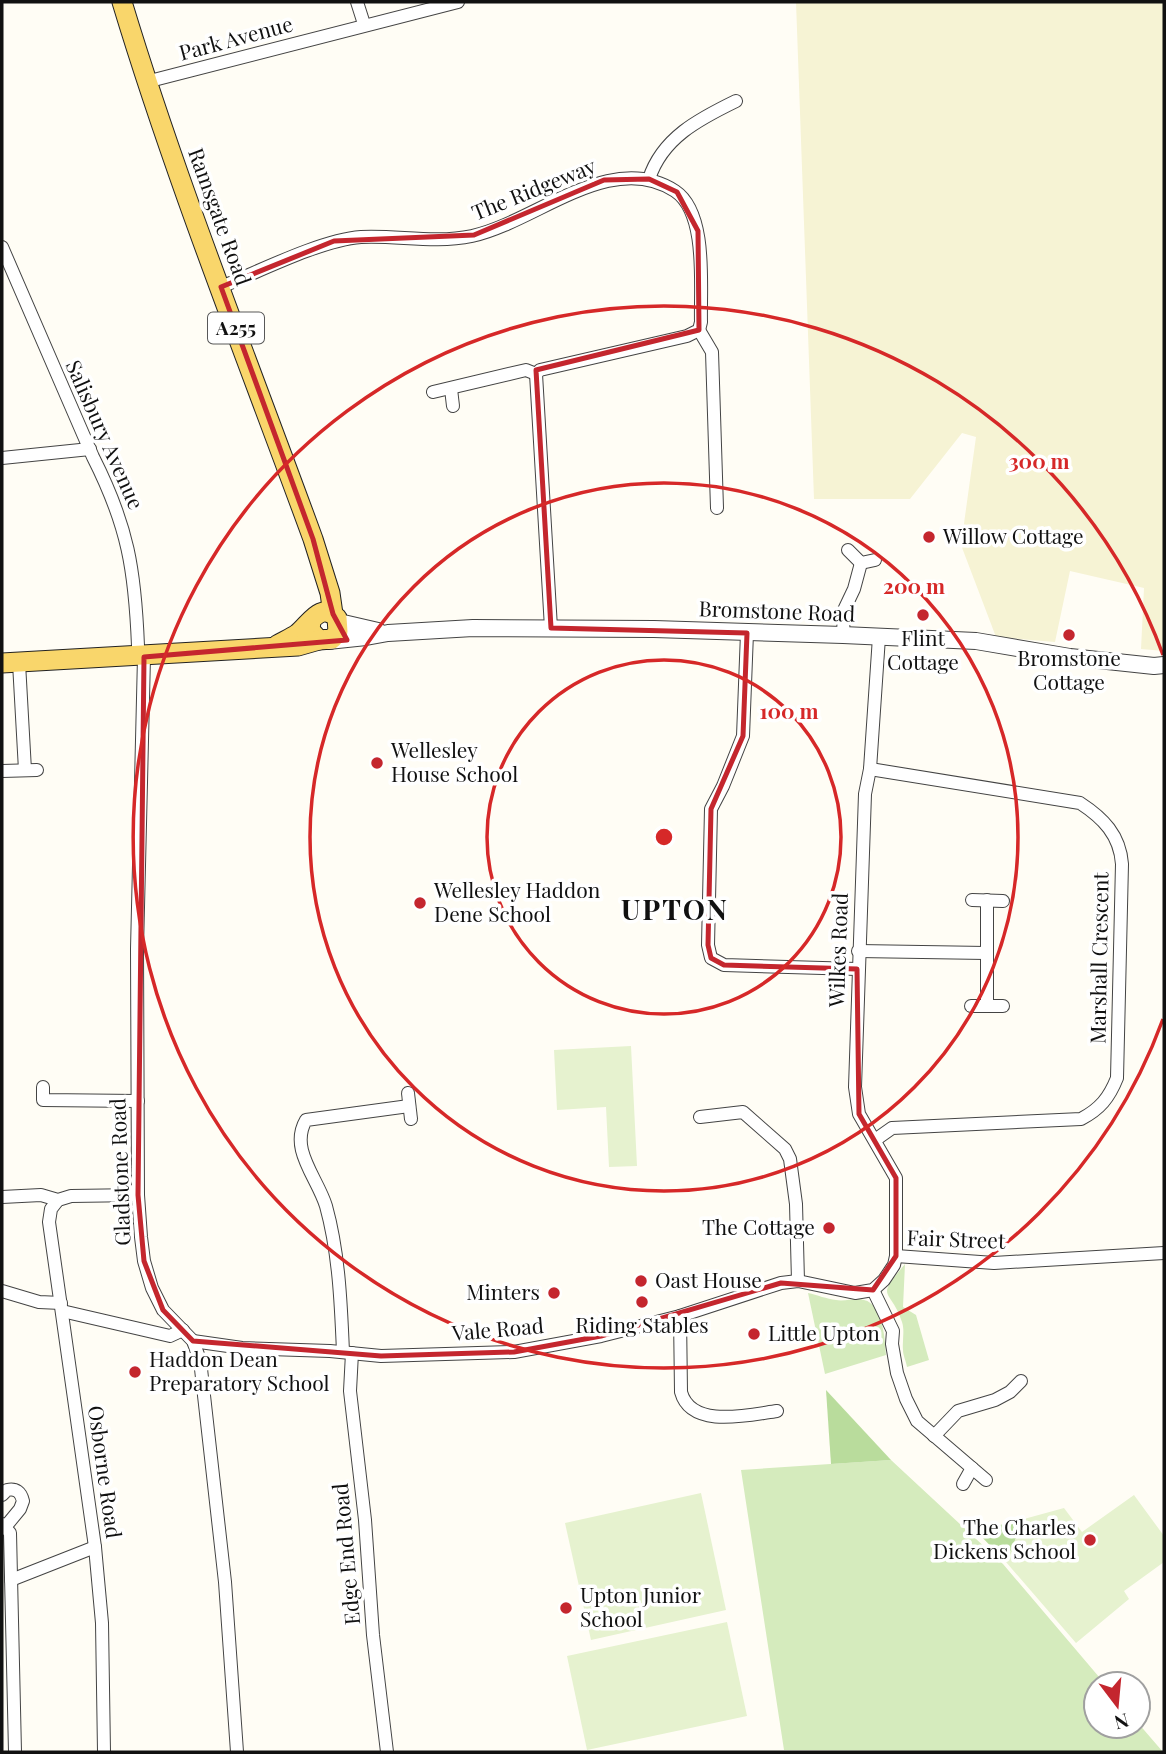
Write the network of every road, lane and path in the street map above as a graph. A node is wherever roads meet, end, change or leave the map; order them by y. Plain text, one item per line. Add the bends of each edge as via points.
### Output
1 (122, 2) edge
2 (357, 2) edge
3 (458, 2) edge
4 (411, 8) edge
5 (364, 24) junction
6 (146, 82) junction
7 (736, 101) dead end
8 (649, 179) junction
9 (2, 247) edge
10 (221, 287) junction
11 (699, 330) junction
12 (536, 374) junction
13 (451, 389) junction
14 (433, 392) dead end
15 (453, 406) dead end
16 (90, 449) junction
17 (2, 458) edge
18 (716, 508) dead end
19 (848, 550) dead end
20 (875, 560) dead end
21 (861, 563) junction
22 (325, 618) junction
23 (551, 628) junction
24 (387, 632) junction
25 (747, 633) junction
26 (843, 635) junction
27 (879, 637) junction
28 (324, 641) junction
29 (273, 647) junction
30 (141, 651) junction
31 (10, 663) edge
32 (1164, 665) edge
33 (870, 769) junction
34 (2, 771) edge
35 (987, 900) junction
36 (972, 901) dead end
37 (1003, 901) dead end
38 (858, 951) junction
39 (986, 953) junction
40 (857, 969) junction
41 (971, 1006) dead end
42 (987, 1006) junction
43 (1003, 1006) dead end
44 (43, 1087) dead end
45 (138, 1101) junction
46 (409, 1106) dead end
47 (700, 1117) dead end
48 (875, 1140) junction
49 (138, 1195) junction
50 (2, 1197) edge
51 (58, 1200) junction
52 (1164, 1253) edge
53 (896, 1256) junction
54 (798, 1281) junction
55 (873, 1290) junction
56 (2, 1291) edge
57 (61, 1307) junction
58 (680, 1315) junction
59 (183, 1330) junction
60 (192, 1341) junction
61 (348, 1352) junction
62 (1021, 1381) dead end
63 (769, 1416) dead end
64 (934, 1436) junction
65 (972, 1468) junction
66 (986, 1480) dead end
67 (963, 1484) dead end
68 (2, 1494) edge
69 (4, 1525) edge
70 (95, 1547) junction
71 (11, 1580) junction
72 (7, 1605) edge
73 (15, 1752) edge
74 (104, 1752) edge
75 (237, 1752) edge
76 (387, 1752) edge

1 - 6 main road, Ramsgate Road / A255
2 - 5 street
3 - 4 street, Park Avenue
4 - 5 street, Park Avenue
5 - 6 street, Park Avenue
6 - 10 main road, Ramsgate Road / A255
7 - 8 street via 683,130 665,149
8 - 10 street, The Ridgeway via 604,180 474,236 334,241
8 - 11 street, The Ridgeway via 677,192 693,213 698,230
9 - 16 street, Salisbury Avenue
10 - 22 main road, Ramsgate Road / A255 via 330,593
11 - 12 street
11 - 18 street via 712,352 709,493
12 - 13 street via 526,370
12 - 23 street
13 - 14 street
13 - 15 street
16 - 17 street
16 - 30 street, Salisbury Avenue via 123,525
19 - 21 street
20 - 21 street
21 - 26 street via 844,610
22 - 24 street, Bromstone Road
22 - 28 main road via 336,636
22 - 28 main road, A255 via 312,635
22 - 29 main road
23 - 24 street, Bromstone Road
23 - 25 street, Bromstone Road
24 - 28 street, Bromstone Road
25 - 26 street, Bromstone Road
25 - 40 street via 743,736 711,809 708,945 712,958 724,965
26 - 27 street, Bromstone Road
27 - 32 street, Bromstone Road via 976,641 1070,657
27 - 33 street, Wilkes Road
28 - 29 main road
29 - 30 main road
30 - 31 main road
30 - 45 street, Gladstone Road
31 - 34 street via 31,770
33 - 38 street, Wilkes Road via 864,794
33 - 48 street, Marshall Crescent via 1080,803 1113,832 1122,864 1117,1078 1110,1095 1081,1119 892,1128
35 - 36 street
35 - 37 street
35 - 39 street
38 - 39 street
38 - 40 street, Wilkes Road
39 - 42 street
40 - 48 street, Wilkes Road via 855,1087 859,1114
41 - 42 street
42 - 43 street
44 - 45 street via 43,1100
45 - 49 street, Gladstone Road
46 - 61 street, Edge End Road via 306,1120 299,1132 332,1232
47 - 54 street via 745,1106 785,1149 794,1183
48 - 53 street, Wilkes Road via 896,1178
49 - 51 street
49 - 59 street, Gladstone Road via 144,1261 152,1288 163,1310
50 - 51 street via 41,1195
51 - 57 street, Osborne Road via 49,1222
52 - 53 street, Fair Street via 995,1263
53 - 55 street, Fair Street via 884,1280
54 - 55 street via 855,1293
54 - 58 street, Vale Road
55 - 64 street via 893,1331 897,1373 906,1399 917,1421
56 - 57 street
57 - 59 street via 164,1335
57 - 70 street, Osborne Road
58 - 61 street, Vale Road via 514,1352 381,1356
58 - 63 street via 684,1402 699,1413 715,1416
59 - 60 street, Gladstone Road
60 - 61 street, Vale Road
60 - 75 street, Gladstone Road via 200,1360
61 - 76 street, Edge End Road
62 - 64 street via 995,1400 958,1411
64 - 65 street
65 - 66 street
65 - 67 street
68 - 69 street via 16,1490 23,1501
69 - 71 street via 10,1532
70 - 71 street
70 - 74 street, Osborne Road via 102,1623
71 - 72 street
72 - 73 street

